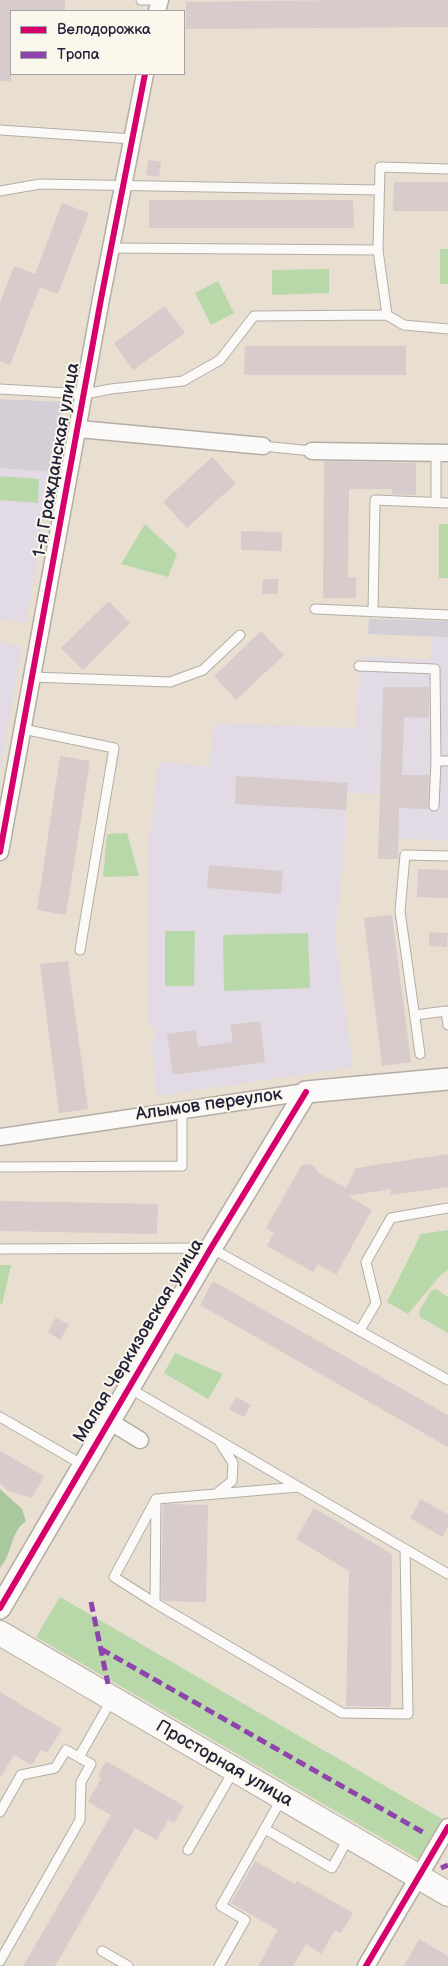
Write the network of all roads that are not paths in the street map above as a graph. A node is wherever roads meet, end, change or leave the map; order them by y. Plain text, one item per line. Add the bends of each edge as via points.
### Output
1 (140, 0) edge
2 (160, 0) edge
3 (145, 75) edge
4 (0, 130) edge
5 (133, 139) junction
6 (448, 169) edge
7 (124, 185) junction
8 (380, 190) junction
9 (0, 191) edge
10 (112, 248) junction
11 (378, 250) junction
12 (387, 315) junction
13 (448, 328) edge
14 (0, 389) edge
15 (85, 394) junction
16 (78, 430) junction
17 (263, 446) joint
18 (312, 451) joint
19 (442, 453) edge
20 (436, 502) junction
21 (448, 503) edge
22 (315, 609) dead end
23 (373, 612) junction
24 (448, 615) edge
25 (240, 635) dead end
26 (358, 666) dead end
27 (32, 677) junction
28 (23, 729) junction
29 (436, 761) junction
30 (448, 761) edge
31 (434, 806) dead end
32 (0, 852) edge
33 (448, 856) edge
34 (80, 950) dead end
35 (415, 1015) junction
36 (448, 1025) edge
37 (420, 1054) dead end
38 (448, 1079) edge
39 (306, 1092) junction
40 (182, 1109) junction
41 (0, 1137) edge
42 (0, 1167) edge
43 (448, 1208) edge
44 (211, 1248) junction
45 (0, 1249) edge
46 (360, 1330) junction
47 (448, 1380) edge
48 (129, 1387) junction
49 (0, 1417) edge
50 (109, 1421) junction
51 (140, 1440) dead end
52 (218, 1440) junction
53 (83, 1466) junction
54 (300, 1487) junction
55 (216, 1494) junction
56 (156, 1499) junction
57 (405, 1549) junction
58 (448, 1574) edge
59 (155, 1603) junction
60 (0, 1608) edge
61 (0, 1633) edge
62 (112, 1699) junction
63 (79, 1757) junction
64 (234, 1770) junction
65 (282, 1798) junction
66 (0, 1812) edge
67 (448, 1827) edge
68 (265, 1830) junction
69 (349, 1837) junction
70 (188, 1850) dead end
71 (419, 1877) junction
72 (448, 1894) edge
73 (102, 1951) dead end
74 (0, 1961) edge
75 (128, 1966) edge
76 (219, 1966) edge
77 (366, 1966) edge

1 - 2 lane
3 - 5 street, 1-я Гражданская улица
4 - 5 lane
5 - 7 street, 1-я Гражданская улица
6 - 8 lane via 380,167
7 - 8 lane
7 - 9 lane via 40,184
7 - 10 street, 1-я Гражданская улица
8 - 11 lane
10 - 11 lane
10 - 15 street, 1-я Гражданская улица
11 - 12 lane
12 - 13 lane via 404,325
12 - 15 lane via 254,316 220,360 183,381
14 - 15 lane
15 - 16 street, 1-я Гражданская улица
16 - 17 street
16 - 27 street, 1-я Гражданская улица
17 - 18 lane
18 - 19 street
19 - 20 lane
20 - 21 lane
20 - 23 lane via 375,500
22 - 23 lane
23 - 24 lane
25 - 27 lane via 203,670 170,682
26 - 29 lane via 435,670
27 - 28 street, 1-я Гражданская улица
28 - 32 street, 1-я Гражданская улица
28 - 34 lane via 114,748
29 - 30 lane
29 - 31 lane
33 - 35 lane via 405,855 400,911
35 - 36 lane via 446,1011
35 - 37 lane
38 - 39 street, Алымов переулок
39 - 40 street, Алымов переулок
39 - 44 street, Малая Черкизовская улица
40 - 41 street, Алымов переулок
40 - 42 lane via 182,1166
43 - 46 lane via 391,1218 366,1262 376,1302
44 - 45 lane
44 - 46 lane
44 - 48 street, Малая Черкизовская улица
46 - 47 lane
48 - 50 street, Малая Черкизовская улица
48 - 52 lane
49 - 53 lane
50 - 51 street
50 - 53 street, Малая Черкизовская улица
52 - 54 lane
52 - 55 lane via 233,1463 232,1481
53 - 60 street, Малая Черкизовская улица
54 - 55 lane
54 - 57 lane
55 - 56 lane
56 - 59 lane
56 - 59 lane via 114,1577
57 - 58 lane
57 - 59 lane via 408,1714 342,1713
61 - 62 main road, Просторная улица
62 - 63 lane
62 - 64 main road, Просторная улица
63 - 66 lane via 66,1750 55,1768 21,1775
63 - 74 lane via 91,1764 81,1782 80,1820
64 - 65 main road, Просторная улица
64 - 70 lane
65 - 68 lane
65 - 69 main road, Просторная улица
67 - 71 street
68 - 69 lane via 332,1868
68 - 76 lane via 221,1906 245,1920
69 - 71 main road, Просторная улица
71 - 72 main road, Просторная улица
71 - 77 street
73 - 75 lane

